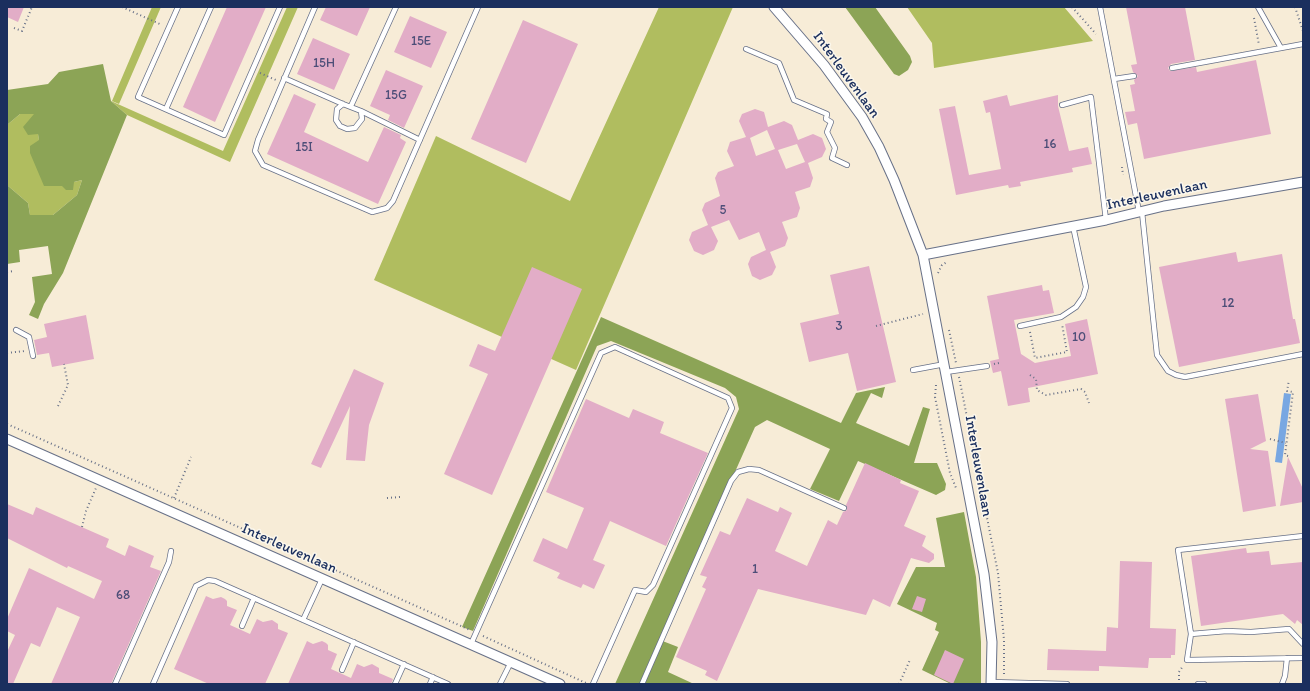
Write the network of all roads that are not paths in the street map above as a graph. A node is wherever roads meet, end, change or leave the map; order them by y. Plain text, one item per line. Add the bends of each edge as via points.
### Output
1 (178, 7) edge
2 (211, 7) edge
3 (280, 7) edge
4 (315, 7) edge
5 (396, 7) edge
6 (478, 7) edge
7 (774, 7) edge
8 (1100, 7) edge
9 (1258, 7) edge
10 (1303, 44) edge
11 (1281, 48) junction
12 (746, 49) dead end
13 (1172, 68) dead end
14 (1134, 76) dead end
15 (1114, 79) junction
16 (283, 81) junction
17 (343, 104) junction
18 (1062, 104) dead end
19 (351, 106) junction
20 (166, 109) junction
21 (361, 111) junction
22 (420, 140) junction
23 (847, 165) dead end
24 (1303, 182) edge
25 (1141, 212) junction
26 (1106, 220) junction
27 (1073, 226) junction
28 (923, 255) junction
29 (1020, 326) dead end
30 (16, 330) dead end
31 (1303, 354) edge
32 (33, 356) dead end
33 (986, 366) dead end
34 (945, 368) junction
35 (913, 370) dead end
36 (7, 439) edge
37 (844, 508) dead end
38 (1303, 536) edge
39 (171, 550) dead end
40 (322, 579) junction
41 (254, 598) junction
42 (303, 620) junction
43 (242, 626) dead end
44 (1191, 634) junction
45 (354, 642) junction
46 (471, 644) junction
47 (1303, 644) edge
48 (1287, 658) junction
49 (1303, 658) edge
50 (510, 662) junction
51 (404, 664) junction
52 (342, 670) dead end
53 (433, 677) junction
54 (991, 683) edge
55 (115, 684) edge
56 (153, 684) edge
57 (395, 684) edge
58 (430, 684) edge
59 (448, 684) edge
60 (500, 684) edge
61 (560, 684) edge
62 (593, 684) edge
63 (642, 684) edge
64 (1067, 684) edge
65 (1198, 684) edge
66 (1204, 684) edge
67 (1282, 684) edge

1 - 20 lane via 138,97
2 - 20 lane
3 - 20 lane via 224,135
4 - 16 lane
5 - 19 lane
6 - 22 lane
7 - 28 street, Interleuvenlaan via 824,64 862,117 894,180
8 - 15 lane
9 - 11 lane
10 - 11 lane
11 - 13 lane
12 - 23 lane via 778,63 794,100 827,114 826,119 831,122 827,132 835,148 832,158
14 - 15 lane
15 - 25 lane
16 - 17 lane
16 - 22 lane via 258,140 255,151 259,160 263,165 372,212 387,208 392,201
17 - 19 lane
17 - 21 lane via 337,109 336,120 340,126 347,129 360,124
18 - 26 lane via 1092,97
19 - 21 lane
21 - 22 lane
24 - 25 street, Interleuvenlaan
25 - 26 street, Interleuvenlaan
25 - 31 lane via 1157,355 1168,371 1185,377
26 - 27 street, Interleuvenlaan
27 - 28 street, Interleuvenlaan
27 - 29 lane via 1086,287 1083,297 1076,307 1061,317
28 - 34 street, Interleuvenlaan
30 - 32 lane via 29,337
33 - 34 lane
34 - 35 lane
34 - 54 street, Interleuvenlaan via 984,574 992,642
36 - 40 street, Interleuvenlaan
37 - 63 lane via 759,470 738,472 731,481
38 - 44 lane via 1178,550
39 - 55 lane via 169,562
40 - 42 lane
40 - 46 street, Interleuvenlaan
41 - 42 lane
41 - 43 lane
41 - 56 lane via 215,581 208,580 196,586
42 - 45 lane
44 - 47 lane via 1289,629
44 - 48 lane via 1187,660
45 - 51 lane
45 - 52 lane
46 - 50 street, Interleuvenlaan
46 - 62 lane via 601,352 615,347 728,398 732,408 653,585 646,592 635,590
48 - 49 lane
48 - 67 lane
50 - 60 lane
50 - 61 street, Interleuvenlaan
51 - 53 lane
51 - 57 lane
53 - 58 lane
53 - 59 lane
54 - 64 lane
65 - 66 lane

